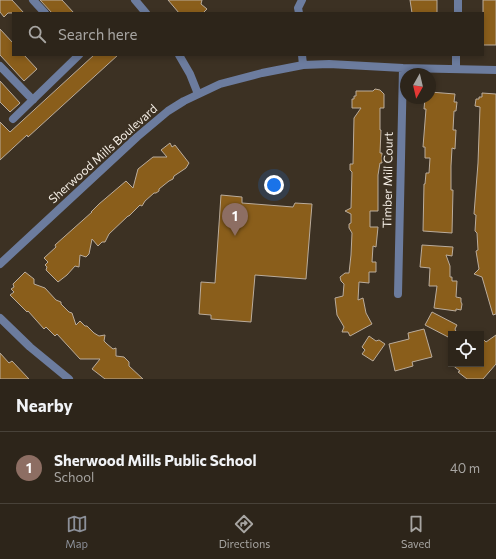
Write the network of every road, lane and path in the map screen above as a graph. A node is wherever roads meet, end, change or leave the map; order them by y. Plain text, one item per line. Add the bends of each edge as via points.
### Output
1 (33, 0) edge
2 (135, 0) edge
3 (302, 0) edge
4 (458, 0) edge
5 (43, 12) edge
6 (145, 12) edge
7 (299, 12) edge
8 (458, 12) edge
9 (78, 56) edge
10 (180, 56) edge
11 (302, 56) edge
12 (456, 56) edge
13 (303, 65) junction
14 (0, 66) edge
15 (403, 68) edge
16 (436, 68) edge
17 (456, 68) junction
18 (496, 70) edge
19 (198, 94) junction
20 (32, 100) junction
21 (402, 104) edge
22 (13, 119) dead end
23 (0, 264) edge
24 (398, 294) dead end
25 (0, 318) edge
26 (69, 379) edge

1 - 5 street
2 - 6 street
3 - 7 street
4 - 8 street
9 - 20 street
10 - 19 street
11 - 13 street
12 - 17 street
13 - 15 street, Sherwood Mills Boulevard
13 - 19 street, Sherwood Mills Boulevard via 220,84
14 - 20 street
16 - 17 street, Sherwood Mills Boulevard
17 - 18 street, Sherwood Mills Boulevard
19 - 23 street, Sherwood Mills Boulevard via 168,111 137,137
20 - 22 street
21 - 24 street, Timber Mill Court
25 - 26 street

